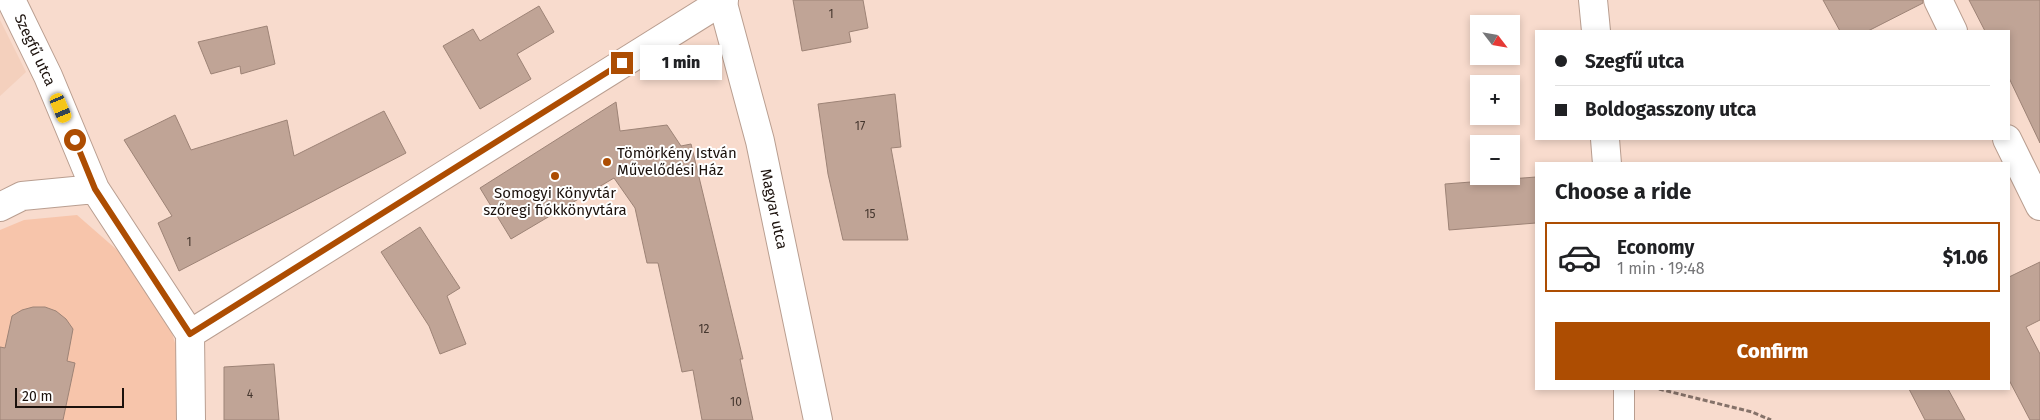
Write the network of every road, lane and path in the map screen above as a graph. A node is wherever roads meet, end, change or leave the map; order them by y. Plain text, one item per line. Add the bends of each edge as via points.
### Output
1 (11, 0) edge
2 (722, 0) edge
3 (1593, 0) edge
4 (1938, 0) edge
5 (1596, 30) edge
6 (1953, 30) edge
7 (1605, 140) edge
8 (2007, 140) edge
9 (1607, 162) edge
10 (95, 189) junction
11 (2040, 206) edge
12 (0, 207) edge
13 (190, 334) junction
14 (1624, 390) edge
15 (1663, 390) edge
16 (191, 420) edge
17 (818, 420) edge
18 (1624, 420) edge
19 (1771, 420) edge

1 - 10 street, Szegfű utca via 48,76
2 - 13 street
2 - 17 street, Magyar utca via 760,141
3 - 5 street
4 - 6 street
7 - 9 street
8 - 11 street
10 - 12 street via 22,196
10 - 13 street, Szegfű utca
13 - 16 street
14 - 18 lane
15 - 19 path via 1752,412

